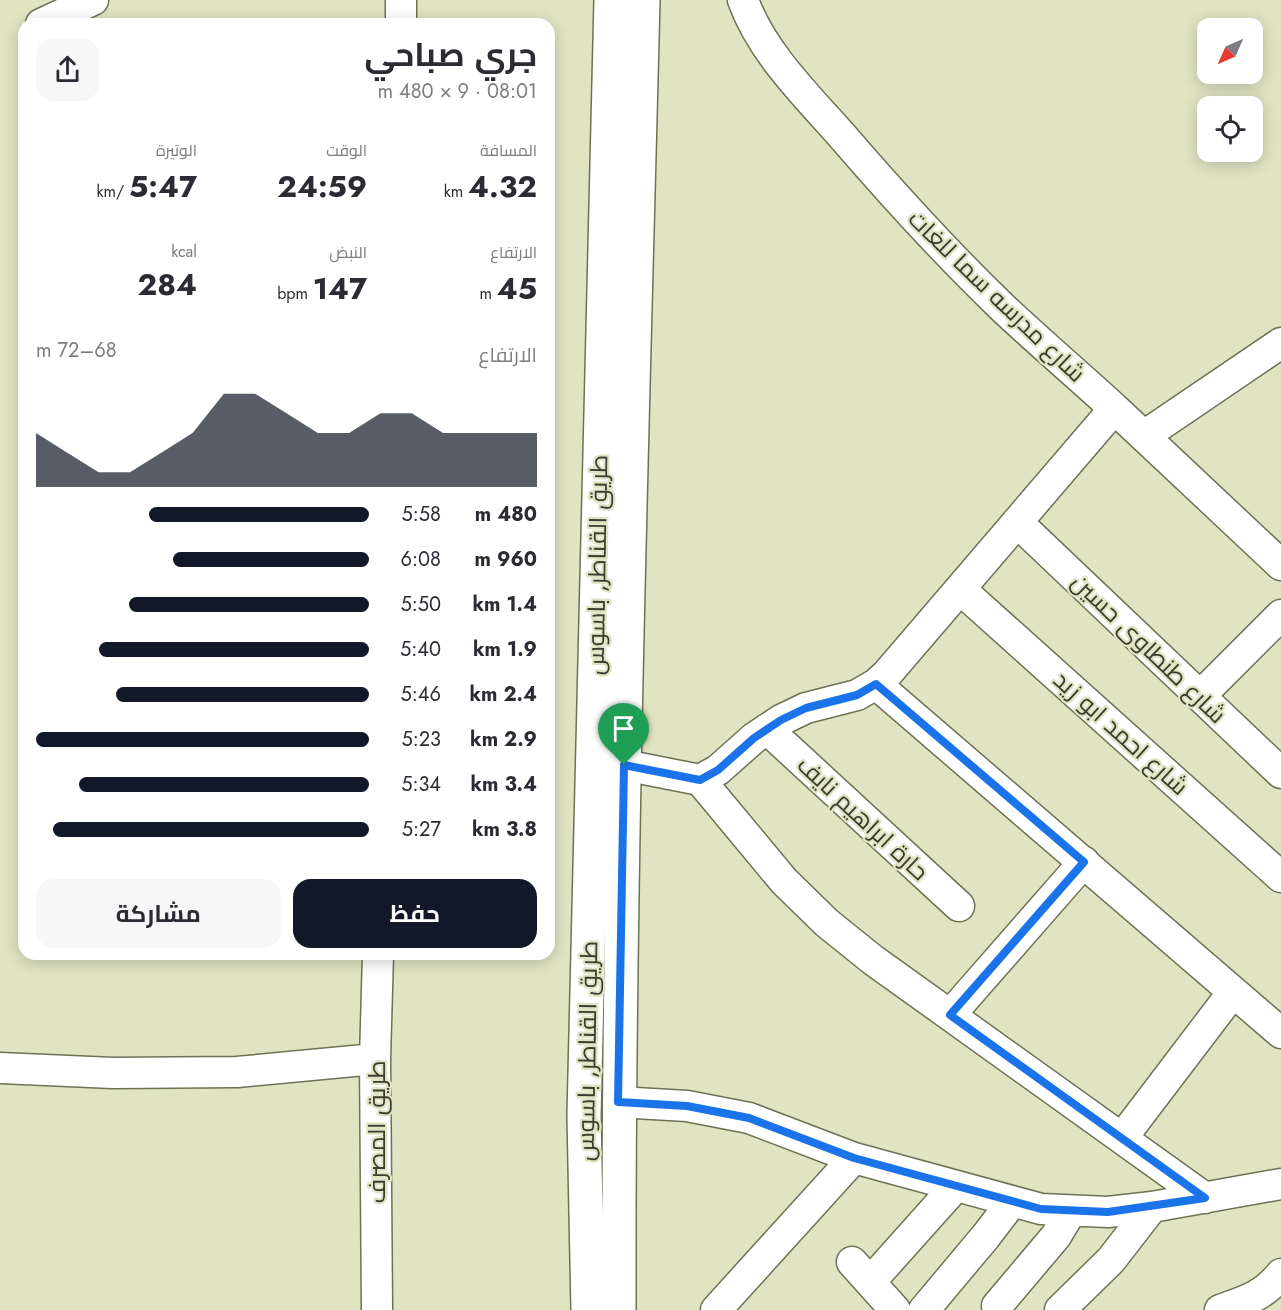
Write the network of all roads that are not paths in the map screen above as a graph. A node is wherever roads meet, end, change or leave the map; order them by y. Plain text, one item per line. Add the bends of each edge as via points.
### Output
1 (93, 0) edge
2 (401, 0) edge
3 (611, 0) edge
4 (643, 0) edge
5 (743, 0) edge
6 (53, 18) edge
7 (401, 18) edge
8 (1281, 343) edge
9 (1114, 409) junction
10 (1144, 436) junction
11 (1017, 522) junction
12 (1281, 565) edge
13 (960, 589) junction
14 (1281, 615) edge
15 (876, 684) junction
16 (1200, 696) junction
17 (767, 729) junction
18 (624, 765) junction
19 (1281, 773) edge
20 (700, 780) junction
21 (1084, 862) junction
22 (1281, 877) edge
23 (959, 906) dead end
24 (378, 960) edge
25 (1233, 992) junction
26 (950, 1015) junction
27 (1281, 1033) edge
28 (375, 1059) junction
29 (0, 1068) edge
30 (618, 1102) junction
31 (1122, 1138) junction
32 (854, 1158) junction
33 (1281, 1184) edge
34 (955, 1186) junction
35 (1205, 1198) junction
36 (1012, 1202) junction
37 (1152, 1207) junction
38 (1071, 1211) junction
39 (1281, 1274) edge
40 (997, 1306) dead end
41 (376, 1310) edge
42 (588, 1310) edge
43 (619, 1310) edge
44 (716, 1310) edge
45 (895, 1310) edge
46 (924, 1310) edge
47 (1060, 1310) edge
48 (1220, 1310) edge

1 - 6 street
2 - 7 street
3 - 42 main road, طريق القناطر, باسوس via 584,1116
4 - 18 main road, طريق القناطر, باسوس
5 - 9 street, شارع مدرسه سما للغات via 782,66 871,169 1001,306
8 - 10 street
9 - 10 street, شارع مدرسه سما للغات
9 - 11 street
10 - 12 street, شارع مدرسه سما للغات
11 - 13 street
11 - 16 street, شارع طنطاوى حسين
13 - 15 street
13 - 22 street, شارع احمد ابو زيد
14 - 16 street
15 - 17 street via 857,695 806,708
15 - 21 street
16 - 19 street, شارع طنطاوى حسين
17 - 20 street
17 - 23 street, حارة ابراهيم نايف
18 - 20 street
18 - 30 main road, طريق القناطر, باسوس
20 - 26 street via 802,899 873,960
21 - 25 street
21 - 26 street
24 - 28 street, طريق المصرف
25 - 27 street
25 - 31 street
26 - 31 street
28 - 29 street via 237,1072 112,1073
28 - 41 street, طريق المصرف
30 - 32 street via 729,1113
30 - 43 main road, طريق القناطر, باسوس
31 - 35 street
32 - 34 street
32 - 44 street
33 - 35 street
34 - 36 street
34 - 45 street via 861,1272
35 - 37 street
36 - 38 street
36 - 46 street
37 - 38 street
37 - 47 street via 1111,1260
38 - 40 street via 1056,1236
39 - 48 street via 1268,1290

